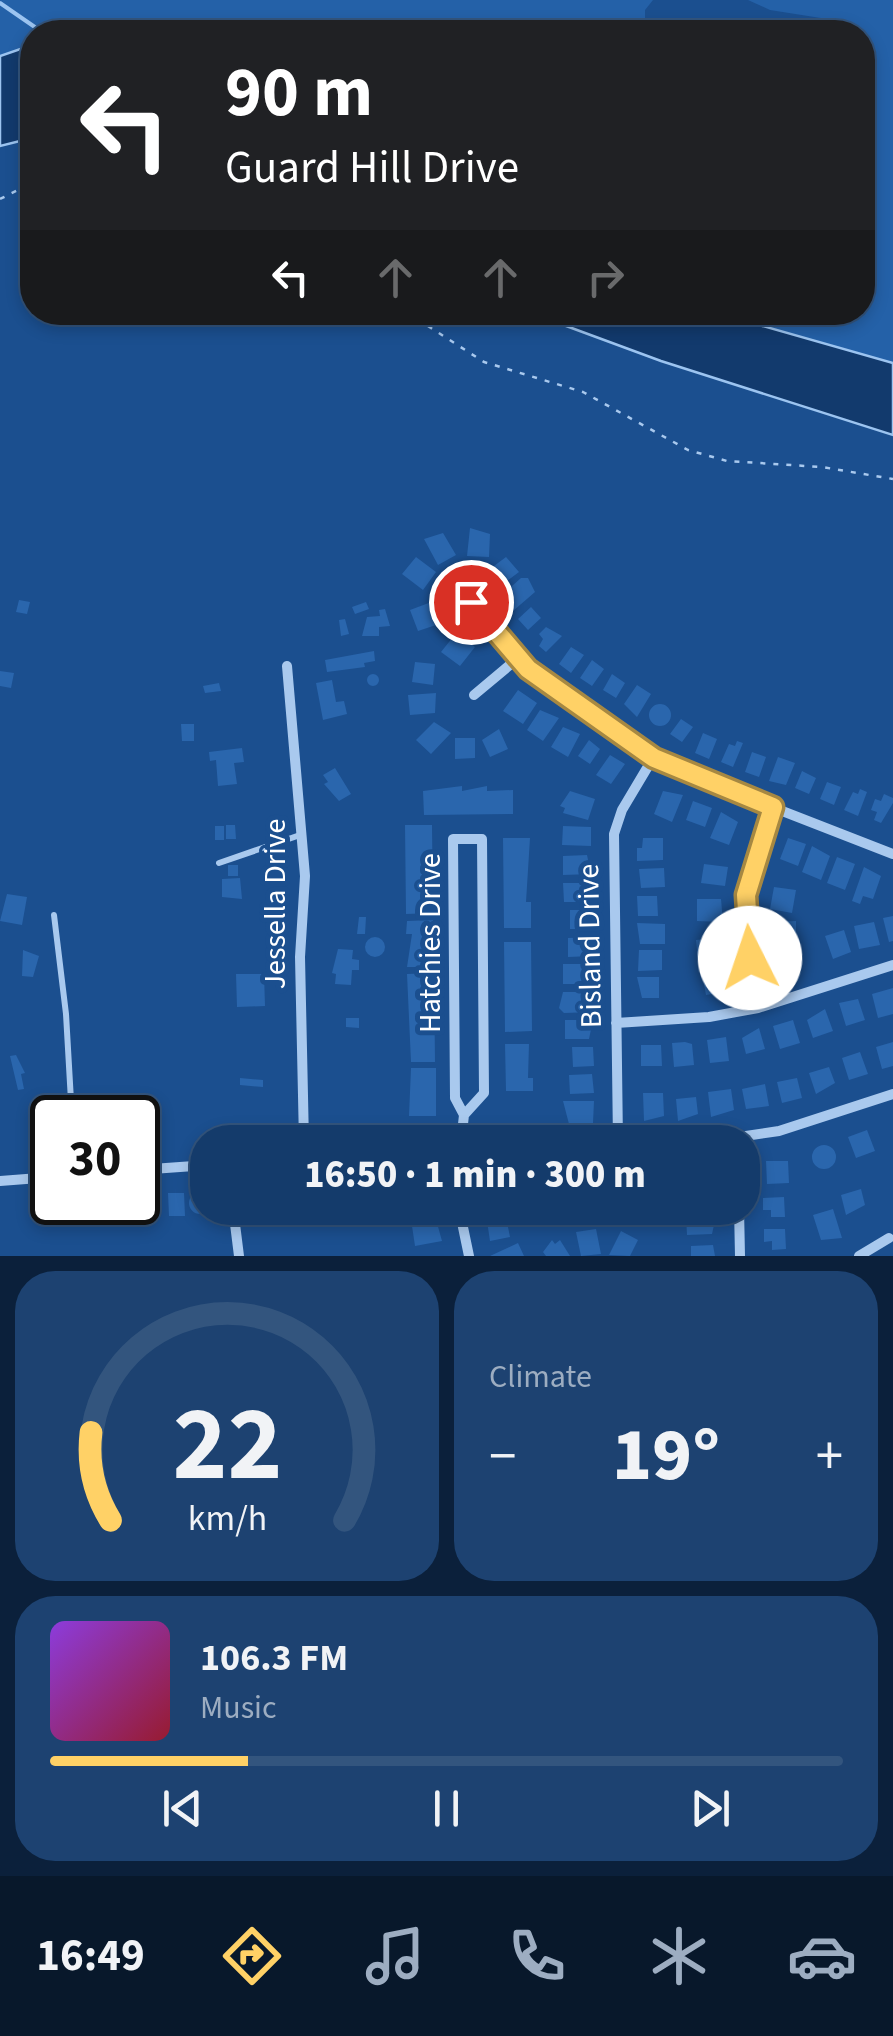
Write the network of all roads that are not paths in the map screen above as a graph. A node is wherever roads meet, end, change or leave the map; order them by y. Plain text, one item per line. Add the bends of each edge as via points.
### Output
1 (471, 602) dead end
2 (517, 659) junction
3 (287, 666) dead end
4 (474, 695) dead end
5 (654, 758) junction
6 (773, 807) junction
7 (304, 834) junction
8 (893, 854) edge
9 (219, 863) dead end
10 (54, 915) dead end
11 (893, 964) edge
12 (758, 1008) junction
13 (616, 1023) junction
14 (893, 1094) edge
15 (71, 1095) edge
16 (464, 1115) junction
17 (304, 1125) edge
18 (463, 1125) edge
19 (618, 1125) edge
20 (760, 1135) edge
21 (190, 1166) edge
22 (160, 1168) edge
23 (30, 1178) edge
24 (0, 1180) edge
25 (235, 1225) edge
26 (463, 1225) edge
27 (739, 1225) edge
28 (888, 1238) dead end
29 (238, 1256) edge
30 (469, 1256) edge
31 (740, 1256) edge
32 (859, 1256) edge

1 - 2 street
2 - 4 street
2 - 5 street
3 - 7 street, Jessella Drive
5 - 6 street
5 - 13 street, Bisland Drive via 614,834
6 - 8 street
6 - 12 street via 746,895
7 - 9 lane
7 - 17 street, Jessella Drive
10 - 15 lane
11 - 12 street
12 - 13 street
13 - 19 street, Bisland Drive
14 - 20 street
16 - 16 street, Hatchies Drive via 479,1102 485,1078 482,840 453,840 455,1098
16 - 18 street, Hatchies Drive
21 - 22 street
23 - 24 street
25 - 29 street
26 - 30 street
27 - 31 street
28 - 32 street

